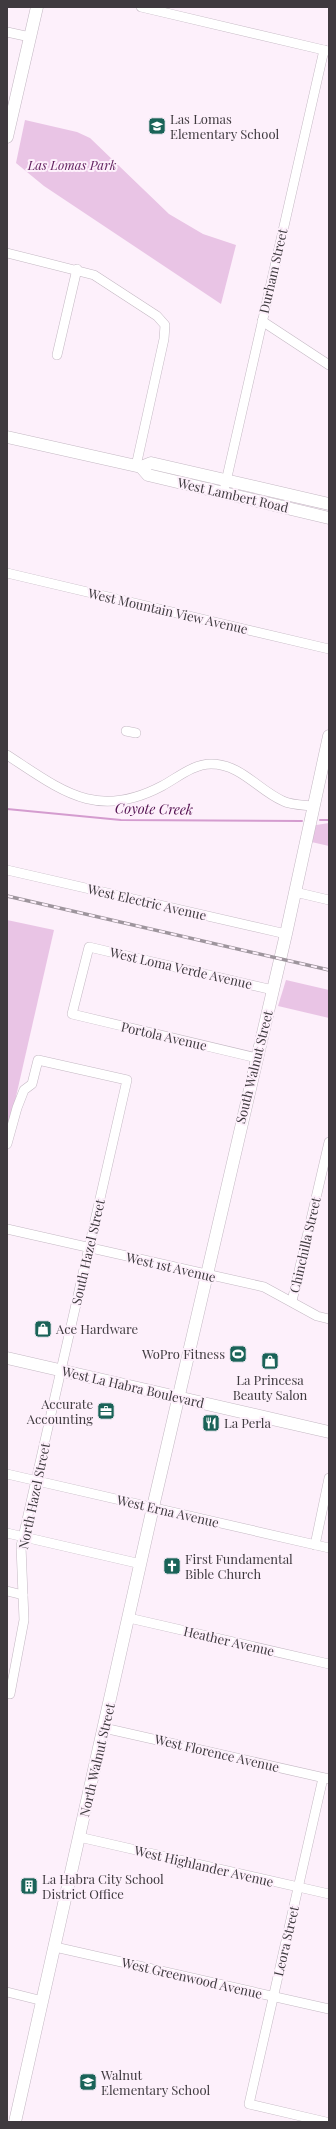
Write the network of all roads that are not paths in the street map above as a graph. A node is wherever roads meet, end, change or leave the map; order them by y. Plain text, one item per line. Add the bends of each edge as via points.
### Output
1 (37, 7) edge
2 (141, 7) edge
3 (7, 32) edge
4 (30, 37) junction
5 (327, 50) edge
6 (7, 137) edge
7 (7, 253) edge
8 (76, 269) junction
9 (262, 321) junction
10 (57, 355) dead end
11 (329, 365) edge
12 (7, 437) edge
13 (138, 466) junction
14 (226, 480) junction
15 (223, 493) junction
16 (329, 504) edge
17 (329, 518) edge
18 (7, 574) edge
19 (329, 649) edge
20 (126, 730) dead end
21 (136, 733) dead end
22 (329, 736) edge
23 (7, 755) edge
24 (312, 806) junction
25 (7, 870) edge
26 (295, 892) junction
27 (329, 900) edge
28 (286, 934) junction
29 (273, 990) junction
30 (72, 1014) joint
31 (257, 1058) junction
32 (329, 1142) edge
33 (7, 1144) edge
34 (7, 1229) edge
35 (88, 1248) junction
36 (207, 1275) junction
37 (292, 1301) junction
38 (329, 1319) edge
39 (7, 1358) edge
40 (61, 1371) junction
41 (178, 1398) junction
42 (329, 1432) edge
43 (7, 1474) edge
44 (329, 1478) edge
45 (37, 1481) junction
46 (153, 1507) junction
47 (7, 1533) edge
48 (24, 1536) junction
49 (315, 1545) junction
50 (329, 1548) edge
51 (141, 1564) junction
52 (7, 1591) edge
53 (23, 1595) junction
54 (129, 1618) junction
55 (329, 1664) edge
56 (10, 1694) dead end
57 (104, 1728) junction
58 (326, 1779) edge
59 (79, 1837) junction
60 (298, 1887) junction
61 (329, 1894) edge
62 (55, 1947) junction
63 (7, 1992) edge
64 (274, 1997) junction
65 (43, 2001) junction
66 (329, 2009) edge
67 (15, 2122) edge
68 (326, 2122) edge

1 - 4 street
2 - 5 street
3 - 4 street
4 - 6 street
5 - 9 street, Durham Street
7 - 8 street
8 - 10 street
8 - 13 street via 94,275 157,316 165,325
9 - 11 street
9 - 14 street, Durham Street
12 - 13 street, West Lambert Road
13 - 14 street, West Lambert Road via 151,463
13 - 15 street, West Lambert Road via 148,476
14 - 15 street, Durham Street
14 - 16 street, West Lambert Road
15 - 17 street, West Lambert Road
18 - 19 street, West Mountain View Avenue
20 - 21 street
22 - 24 street, South Walnut Street
23 - 24 street via 59,789 76,797 96,801 132,798 151,792 200,765 212,764 238,772 284,802
24 - 26 street, South Walnut Street
25 - 28 street, West Electric Avenue
26 - 27 street
26 - 28 street, South Walnut Street
28 - 29 street, South Walnut Street
29 - 30 street, West Loma Verde Avenue via 89,947
29 - 31 street, South Walnut Street
30 - 31 street, Portola Avenue
31 - 36 street, South Walnut Street
32 - 37 street, Chinchilla Street
33 - 35 street, South Hazel Street via 17,1108 24,1090 32,1084 38,1060 127,1080
34 - 35 street, West 1st Avenue
35 - 36 street, West 1st Avenue
35 - 40 street, South Hazel Street
36 - 37 street, West 1st Avenue via 264,1287
36 - 41 street, South Walnut Street
37 - 38 street, West 1st Avenue via 317,1316
39 - 40 street, West La Habra Boulevard
40 - 41 street, West La Habra Boulevard
40 - 45 street, North Hazel Street
41 - 42 street, West La Habra Boulevard
41 - 46 street, North Walnut Street
43 - 45 street, West Erna Avenue
44 - 49 street
45 - 46 street, West Erna Avenue
45 - 48 street, North Hazel Street
46 - 49 street, West Erna Avenue
46 - 51 street, North Walnut Street
47 - 48 street
48 - 51 street
48 - 53 street, North Hazel Street via 21,1546
49 - 50 street, West Erna Avenue
51 - 54 street, North Walnut Street
52 - 53 street
53 - 56 street, North Hazel Street via 24,1620
54 - 55 street, Heather Avenue
54 - 57 street, North Walnut Street
57 - 58 street, West Florence Avenue
57 - 59 street, North Walnut Street
58 - 60 street, Leora Street
59 - 60 street, West Highlander Avenue
59 - 62 street, North Walnut Street
60 - 61 street, West Highlander Avenue
60 - 64 street, Leora Street
62 - 64 street, West Greenwood Avenue
62 - 65 street, North Walnut Street
63 - 65 street
64 - 66 street, West Greenwood Avenue
64 - 68 street, Leora Street via 250,2104
65 - 67 street, North Walnut Street

